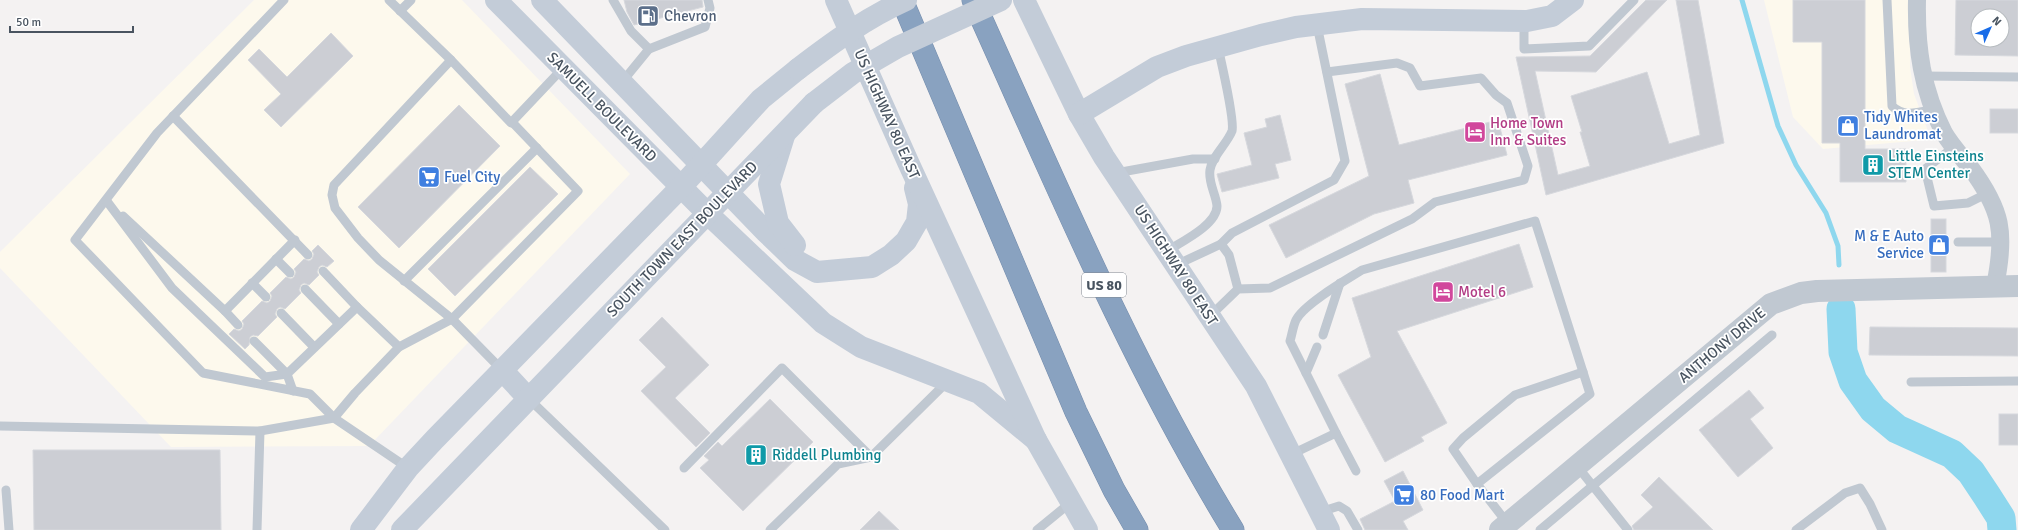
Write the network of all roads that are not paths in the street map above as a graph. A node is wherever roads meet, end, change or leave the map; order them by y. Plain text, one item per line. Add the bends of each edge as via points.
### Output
1 (284, 0) edge
2 (389, 0) edge
3 (411, 0) edge
4 (496, 0) edge
5 (613, 0) edge
6 (708, 0) edge
7 (836, 0) edge
8 (902, 0) edge
9 (906, 0) edge
10 (973, 0) edge
11 (1001, 0) edge
12 (1024, 0) edge
13 (1573, 0) edge
14 (1634, 0) edge
15 (1887, 0) edge
16 (1917, 0) edge
17 (549, 2) edge
18 (400, 11) junction
19 (1524, 21) junction
20 (1317, 25) junction
21 (1218, 47) junction
22 (649, 50) junction
23 (451, 60) junction
24 (563, 68) junction
25 (1327, 72) junction
26 (1923, 76) junction
27 (2018, 77) edge
28 (622, 82) junction
29 (1934, 109) junction
30 (1080, 114) junction
31 (173, 116) junction
32 (512, 122) junction
33 (785, 133) junction
34 (1954, 147) junction
35 (537, 148) junction
36 (1215, 159) junction
37 (908, 162) junction
38 (701, 164) junction
39 (1115, 174) junction
40 (681, 186) junction
41 (728, 193) junction
42 (1988, 193) junction
43 (106, 200) junction
44 (708, 214) junction
45 (295, 240) junction
46 (1958, 242) dead end
47 (2000, 242) junction
48 (1221, 244) junction
49 (308, 255) dead end
50 (1172, 258) junction
51 (276, 259) junction
52 (838, 269) junction
53 (323, 271) dead end
54 (290, 273) dead end
55 (404, 281) junction
56 (252, 283) junction
57 (1340, 283) junction
58 (1994, 286) junction
59 (2018, 286) edge
60 (305, 289) dead end
61 (1238, 289) junction
62 (266, 297) dead end
63 (357, 307) junction
64 (225, 311) junction
65 (281, 313) dead end
66 (1209, 317) junction
67 (452, 319) junction
68 (339, 324) junction
69 (238, 325) dead end
70 (1323, 335) dead end
71 (1772, 335) dead end
72 (254, 341) dead end
73 (314, 347) junction
74 (399, 347) junction
75 (1317, 347) dead end
76 (502, 370) junction
77 (1583, 372) junction
78 (1306, 373) junction
79 (287, 374) junction
80 (2018, 380) edge
81 (948, 381) junction
82 (1911, 382) dead end
83 (293, 391) junction
84 (528, 398) junction
85 (334, 418) junction
86 (0, 426) edge
87 (260, 431) junction
88 (1336, 433) junction
89 (1036, 440) junction
90 (1290, 455) junction
91 (871, 457) junction
92 (1577, 466) junction
93 (408, 468) junction
94 (684, 468) dead end
95 (1356, 471) dead end
96 (1477, 484) junction
97 (1593, 486) junction
98 (6, 490) dead end
99 (1070, 503) junction
100 (1324, 521) edge
101 (1504, 527) edge
102 (9, 530) edge
103 (257, 530) edge
104 (361, 530) edge
105 (402, 530) edge
106 (665, 530) edge
107 (770, 530) edge
108 (1037, 530) edge
109 (1087, 530) edge
110 (1137, 530) edge
111 (1233, 530) edge
112 (1358, 530) edge
113 (1540, 530) edge
114 (1628, 530) edge
115 (1796, 530) edge
116 (1882, 530) edge

1 - 31 lane
2 - 18 lane
3 - 18 lane
4 - 24 main road, SAMUELL BOULEVARD
5 - 22 lane via 631,31
6 - 22 lane via 710,8 705,28
7 - 37 main road, US HIGHWAY 80 EAST
8 - 110 highway via 1076,412 1114,490
9 - 38 main road, bridge via 884,10 840,38 798,69 761,99
10 - 111 highway, US 80 via 1152,386 1196,469
11 - 33 main road, SOUTH TOWN EAST BOULEVARD, bridge via 898,46 853,73 814,103
12 - 30 main road, US HIGHWAY 80 EAST
13 - 19 main road via 1552,16
14 - 19 lane via 1589,46 1524,49
15 - 29 lane via 1892,106 1905,114
16 - 26 street via 1917,30
17 - 28 main road, SAMUELL BOULEVARD
18 - 23 lane
19 - 20 main road via 1362,19
20 - 21 main road via 1261,35
20 - 25 lane
21 - 30 main road via 1157,67
21 - 36 lane via 1233,127
22 - 28 lane
23 - 32 lane
23 - 55 lane via 334,185 332,195 335,208 344,223 379,260
24 - 32 lane
24 - 40 main road, SAMUELL BOULEVARD
25 - 48 lane via 1345,161 1334,180 1232,233
25 - 61 lane via 1397,63 1410,68 1420,86 1481,78 1507,103 1528,166 1524,180 1435,202 1412,219 1270,288
26 - 27 lane
26 - 29 street
28 - 38 main road, SAMUELL BOULEVARD
29 - 34 street
30 - 39 main road, US HIGHWAY 80 EAST
31 - 43 lane
31 - 45 lane
32 - 35 lane
33 - 41 main road, SOUTH TOWN EAST BOULEVARD
33 - 52 main road via 770,184 778,223 800,251
34 - 42 street
34 - 42 lane via 1925,169 1934,206 1968,203
35 - 55 lane
35 - 67 lane via 578,191
36 - 39 lane via 1193,159
36 - 50 lane via 1210,169 1217,206 1212,219
37 - 52 main road, SAMUELL BOULEVARD via 919,204 917,222 906,241 891,255 872,266
37 - 89 main road, US HIGHWAY 80 EAST
38 - 40 main road
38 - 41 main road, SAMUELL BOULEVARD
39 - 50 main road, US HIGHWAY 80 EAST
40 - 44 main road, SAMUELL BOULEVARD
40 - 76 main road
41 - 44 main road, SOUTH TOWN EAST BOULEVARD
41 - 52 main road, SAMUELL BOULEVARD via 795,260 817,272
42 - 47 street via 1994,203
43 - 64 lane
43 - 79 lane via 176,292 265,377
43 - 83 lane via 75,240 203,373
44 - 81 main road, SAMUELL BOULEVARD via 823,323 862,347
44 - 84 main road, SOUTH TOWN EAST BOULEVARD
45 - 49 lane
45 - 51 lane
46 - 47 lane
47 - 58 street via 2001,259
48 - 50 lane
48 - 61 lane via 1229,255
50 - 66 main road, US HIGHWAY 80 EAST
51 - 54 lane
51 - 56 lane
53 - 63 lane
55 - 67 lane
56 - 62 lane
56 - 64 lane
57 - 70 lane
57 - 77 lane via 1362,270 1535,221
57 - 78 lane via 1296,319 1290,341
58 - 59 street, ANTHONY DRIVE
58 - 92 street, ANTHONY DRIVE via 1816,291 1801,293 1771,304
60 - 68 lane
61 - 66 lane
63 - 68 lane
63 - 74 lane
64 - 69 lane
65 - 73 lane
66 - 90 main road, US HIGHWAY 80 EAST via 1256,386
67 - 74 lane
67 - 76 lane
68 - 73 lane
71 - 97 lane
72 - 79 lane
73 - 79 lane
74 - 85 lane via 354,393
75 - 78 lane
76 - 84 main road
76 - 93 main road
77 - 96 lane via 1590,394
77 - 96 lane via 1515,395 1452,449
78 - 88 lane
79 - 83 lane
80 - 82 lane
81 - 89 main road, SAMUELL BOULEVARD via 979,393
81 - 91 lane
83 - 85 lane via 310,394
84 - 105 main road, SOUTH TOWN EAST BOULEVARD
84 - 106 lane
85 - 87 lane
85 - 93 lane
86 - 87 lane
87 - 103 lane
88 - 90 lane
88 - 95 lane
89 - 99 main road, US HIGHWAY 80 EAST
90 - 100 main road, US HIGHWAY 80 EAST
91 - 94 lane via 782,368
91 - 107 lane via 838,464
92 - 97 lane
92 - 101 street, ANTHONY DRIVE
93 - 104 main road
96 - 101 lane
97 - 113 lane
97 - 114 lane
98 - 102 lane
99 - 108 lane
99 - 109 main road, US HIGHWAY 80 EAST
100 - 112 lane via 1339,506 1347,511
115 - 116 lane via 1845,493 1860,488

